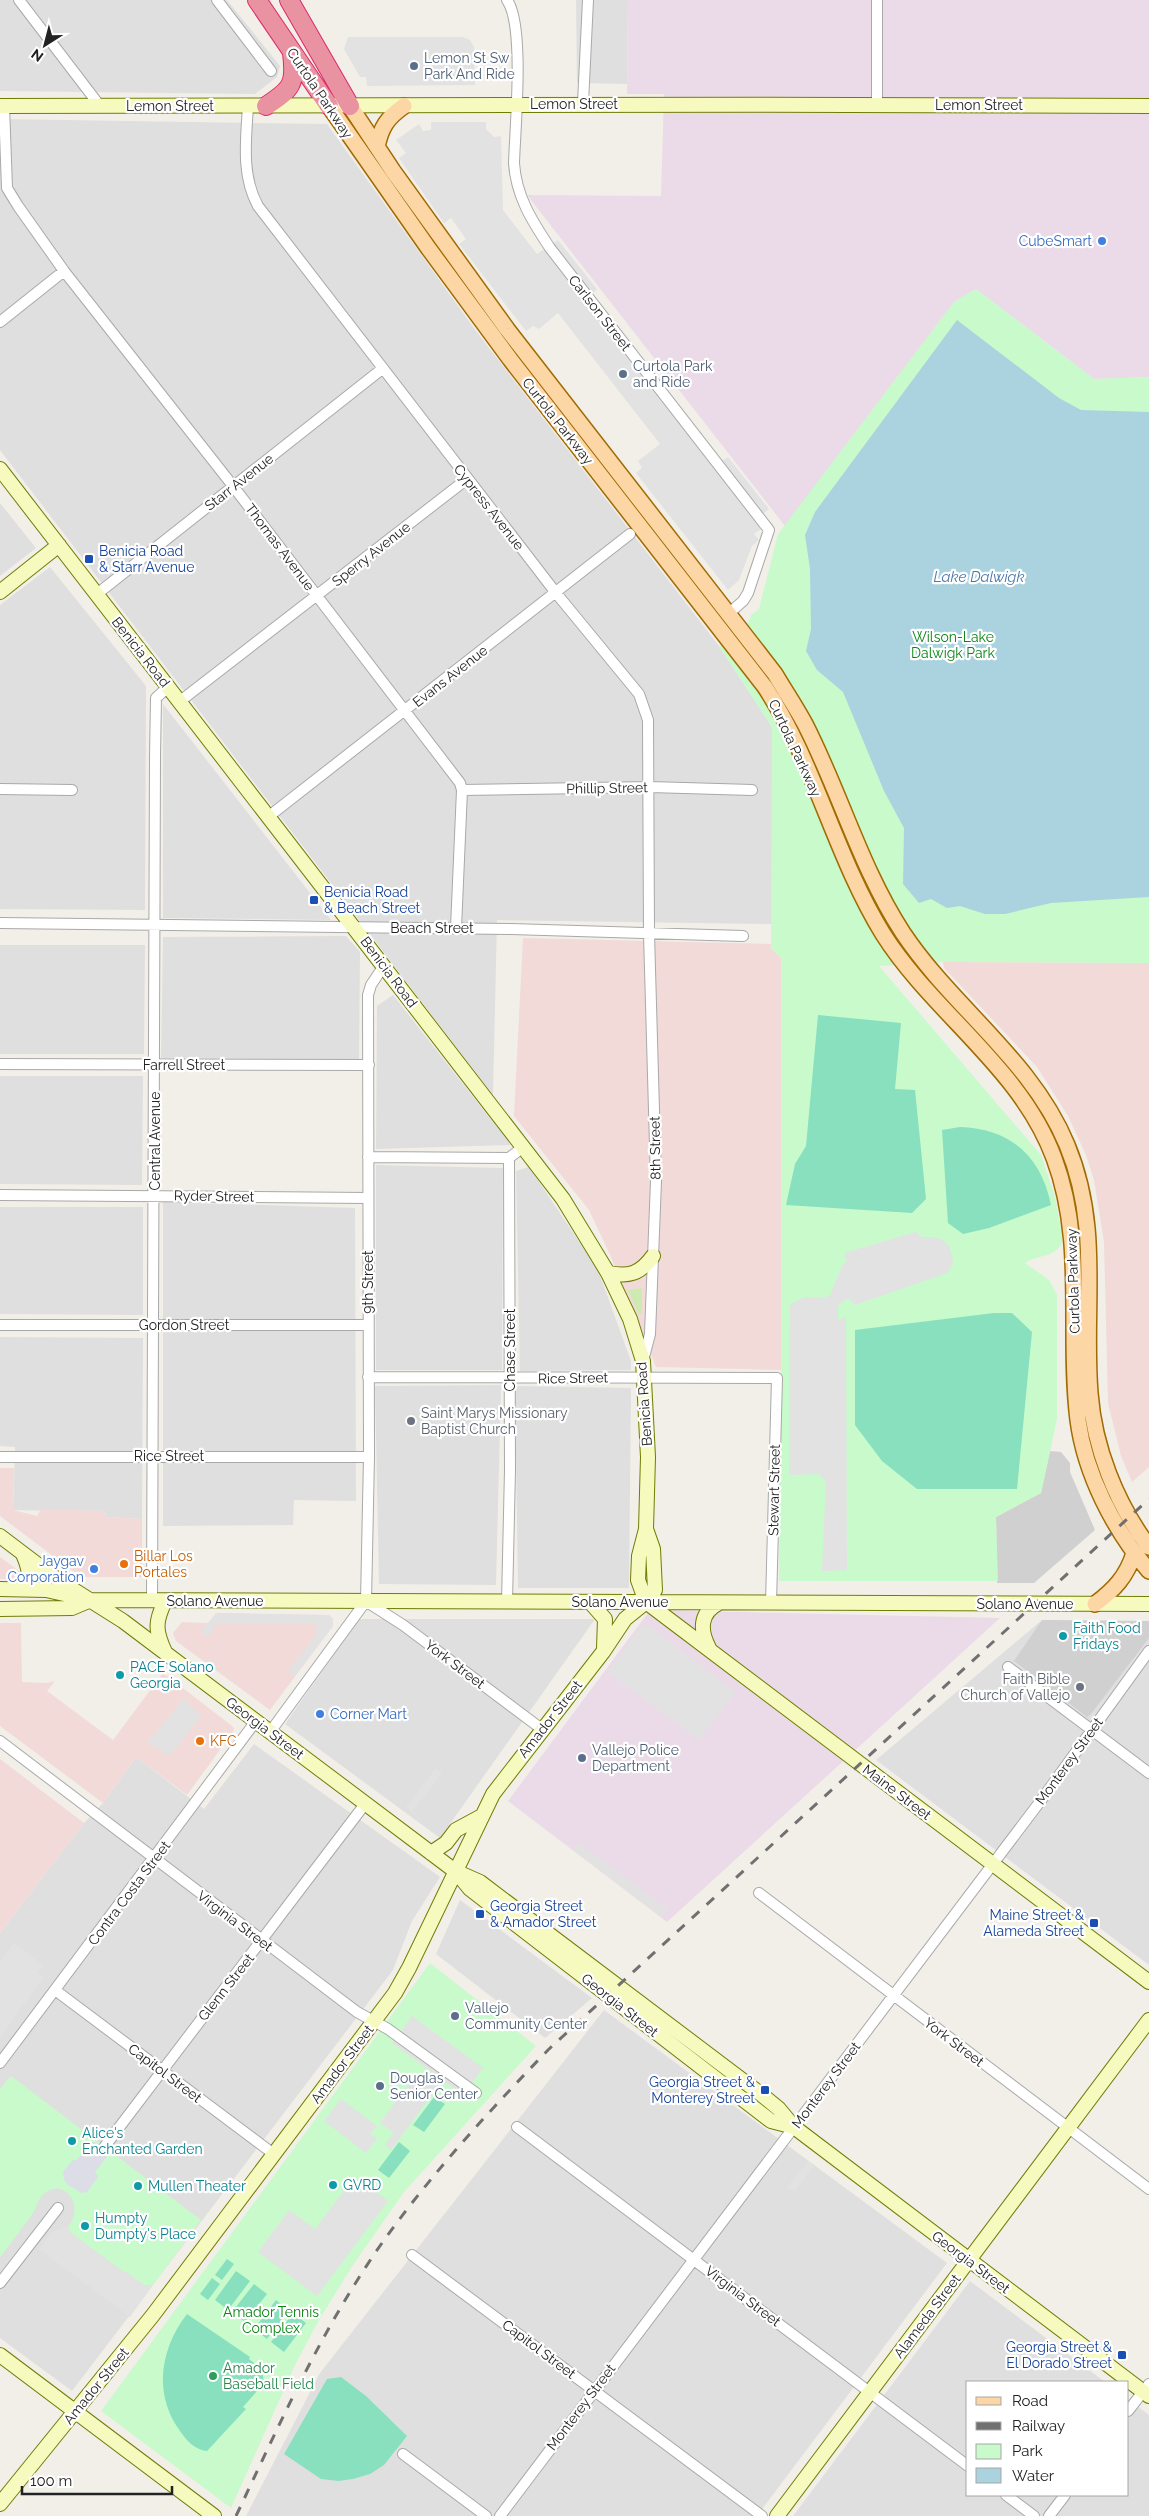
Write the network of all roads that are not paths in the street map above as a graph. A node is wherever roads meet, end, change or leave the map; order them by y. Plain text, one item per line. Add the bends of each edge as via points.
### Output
1 (19, 0) edge
2 (218, 0) edge
3 (257, 0) edge
4 (289, 0) edge
5 (507, 0) edge
6 (588, 0) edge
7 (877, 0) edge
8 (292, 50) junction
9 (271, 70) dead end
10 (583, 103) junction
11 (516, 104) junction
12 (877, 104) junction
13 (2, 106) edge
14 (100, 106) junction
15 (248, 106) junction
16 (266, 106) junction
17 (329, 106) junction
18 (350, 106) junction
19 (404, 106) junction
20 (1149, 106) edge
21 (377, 147) junction
22 (64, 271) junction
23 (0, 322) edge
24 (382, 369) junction
25 (0, 469) edge
26 (467, 479) junction
27 (233, 486) junction
28 (630, 534) dead end
29 (59, 545) junction
30 (0, 592) edge
31 (96, 594) junction
32 (556, 594) junction
33 (317, 596) junction
34 (697, 600) junction
35 (728, 615) junction
36 (168, 687) junction
37 (180, 702) junction
38 (405, 711) junction
39 (650, 786) junction
40 (0, 789) edge
41 (72, 790) dead end
42 (462, 790) junction
43 (752, 790) dead end
44 (268, 817) junction
45 (0, 923) edge
46 (155, 926) junction
47 (356, 928) junction
48 (456, 928) junction
49 (649, 934) junction
50 (743, 936) dead end
51 (383, 966) junction
52 (0, 1064) edge
53 (154, 1064) junction
54 (369, 1065) junction
55 (523, 1147) junction
56 (368, 1157) junction
57 (509, 1158) junction
58 (0, 1195) edge
59 (155, 1196) junction
60 (368, 1198) junction
61 (653, 1256) junction
62 (608, 1273) junction
63 (154, 1325) junction
64 (368, 1325) junction
65 (0, 1326) edge
66 (642, 1361) junction
67 (368, 1377) junction
68 (644, 1377) junction
69 (510, 1378) junction
70 (777, 1378) joint
71 (153, 1456) junction
72 (0, 1457) edge
73 (369, 1457) junction
74 (0, 1536) edge
75 (1148, 1544) edge
76 (1134, 1553) junction
77 (23, 1554) junction
78 (1149, 1571) edge
79 (0, 1589) edge
80 (22, 1589) junction
81 (91, 1600) junction
82 (159, 1601) junction
83 (366, 1601) junction
84 (507, 1602) junction
85 (590, 1602) junction
86 (646, 1602) junction
87 (719, 1603) junction
88 (772, 1603) junction
89 (1096, 1604) junction
90 (1149, 1604) edge
91 (0, 1609) edge
92 (711, 1651) junction
93 (603, 1652) junction
94 (1149, 1652) edge
95 (165, 1653) junction
96 (1008, 1667) dead end
97 (256, 1722) junction
98 (543, 1730) junction
99 (1092, 1730) junction
100 (270, 1732) junction
101 (0, 1741) edge
102 (1149, 1773) edge
103 (365, 1804) junction
104 (480, 1817) junction
105 (432, 1853) junction
106 (154, 1860) junction
107 (992, 1864) junction
108 (455, 1871) junction
109 (759, 1893) dead end
110 (261, 1940) junction
111 (1149, 1982) edge
112 (55, 1990) junction
113 (893, 1996) junction
114 (1149, 2020) edge
115 (374, 2021) junction
116 (0, 2063) edge
117 (162, 2070) junction
118 (476, 2093) dead end
119 (517, 2127) dead end
120 (794, 2127) junction
121 (1068, 2128) junction
122 (105, 2146) dead end
123 (275, 2155) junction
124 (1149, 2189) edge
125 (58, 2208) dead end
126 (412, 2255) dead end
127 (694, 2258) junction
128 (968, 2260) junction
129 (0, 2283) edge
130 (0, 2355) edge
131 (594, 2390) junction
132 (1147, 2390) edge
133 (870, 2392) junction
134 (75, 2411) junction
135 (1129, 2411) edge
136 (403, 2454) dead end
137 (966, 2464) edge
138 (1007, 2496) edge
139 (1064, 2496) edge
140 (0, 2504) edge
141 (214, 2516) edge
142 (486, 2516) edge
143 (500, 2516) edge
144 (762, 2516) edge
145 (777, 2516) edge
146 (1034, 2516) edge
147 (1049, 2516) edge

1 - 14 street
2 - 9 street
3 - 8 highway, Curtola Parkway
4 - 18 highway, Curtola Parkway
5 - 11 street, Carlson Street via 512,7 516,37
6 - 10 street
7 - 12 street
8 - 16 highway via 294,80 287,92
8 - 17 highway, Curtola Parkway
10 - 11 main road, Lemon Street
10 - 12 main road, Lemon Street
11 - 19 main road, Lemon Street
11 - 35 street, Carlson Street via 515,179 526,210 550,248 769,530 748,593
12 - 20 main road, Lemon Street
13 - 14 main road, Lemon Street
13 - 22 street, Thomas Avenue via 7,188
14 - 15 main road, Lemon Street
15 - 16 main road, Lemon Street
15 - 24 street, Cypress Avenue via 245,156 250,191 258,206
16 - 17 main road, Lemon Street
17 - 18 main road, Lemon Street
17 - 34 main road, Curtola Parkway via 459,291
18 - 19 main road, Lemon Street
18 - 21 main road, Curtola Parkway
19 - 21 main road via 388,118 381,129
21 - 35 main road, Curtola Parkway via 507,329
22 - 23 street
22 - 27 street, Thomas Avenue
24 - 26 street, Cypress Avenue
24 - 27 street, Starr Avenue
25 - 29 main road, Benicia Road
26 - 32 street, Cypress Avenue
26 - 33 street, Sperry Avenue
27 - 31 street, Starr Avenue
27 - 33 street, Thomas Avenue
28 - 32 street, Evans Avenue
29 - 30 main road
29 - 31 main road, Benicia Road
31 - 36 main road, Benicia Road
32 - 38 street, Evans Avenue
32 - 39 street, Cypress Avenue via 639,694 648,720
33 - 37 street, Sperry Avenue
33 - 38 street, Thomas Avenue
34 - 35 main road via 719,614
34 - 76 main road, Curtola Parkway via 772,698 788,727 859,890 888,942 1022,1098 1054,1158 1068,1205 1074,1244 1078,1422 1086,1456 1099,1489
35 - 75 main road, Curtola Parkway via 771,669 805,724 884,900 902,931 933,972 1028,1077 1066,1141 1089,1236 1090,1392 1094,1420 1112,1482
36 - 37 main road, Benicia Road
36 - 46 street, Central Avenue via 156,698
37 - 44 main road, Benicia Road
38 - 42 street, Thomas Avenue
38 - 44 street, Evans Avenue
39 - 42 street, Phillip Street
39 - 43 street, Phillip Street
39 - 49 street, Cypress Avenue
40 - 41 street
42 - 48 street
44 - 47 main road, Benicia Road
45 - 46 street, Beach Street
46 - 47 street, Beach Street
46 - 53 street, Central Avenue
47 - 48 street, Beach Street
47 - 51 main road, Benicia Road
48 - 49 street, Beach Street
49 - 50 street, Beach Street
49 - 61 street, 8th Street via 656,1181
51 - 54 street, 9th Street via 368,996
51 - 55 main road, Benicia Road
52 - 53 street, Farrell Street
53 - 54 street, Farrell Street
53 - 59 street, Central Avenue
54 - 56 street, 9th Street
55 - 57 street
55 - 62 main road, Benicia Road via 563,1199
56 - 57 street
56 - 60 street, 9th Street
57 - 69 street, Chase Street
58 - 59 street, Ryder Street
59 - 60 street, Ryder Street
59 - 63 street, Central Avenue
60 - 64 street, 9th Street
61 - 62 main road via 636,1273 624,1276
61 - 66 street, 8th Street via 650,1334
62 - 66 main road, Benicia Road via 630,1319
63 - 64 street, Gordon Street
63 - 65 street, Gordon Street
63 - 71 street, Central Avenue
64 - 67 street, 9th Street
66 - 68 main road, Benicia Road
67 - 69 street, Rice Street
67 - 73 street, 9th Street
68 - 69 street, Rice Street
68 - 70 street, Rice Street
68 - 86 main road, Benicia Road via 648,1457 646,1529 639,1556 638,1580
69 - 84 street, Chase Street
70 - 88 street, Stewart Street
71 - 72 street, Rice Street
71 - 73 street, Rice Street
71 - 82 street, Central Avenue
73 - 83 street, 9th Street
74 - 77 main road, Georgia Street
75 - 76 street
76 - 78 main road, Curtola Parkway
76 - 89 main road via 1121,1580
77 - 80 main road via 30,1571
77 - 81 main road, Georgia Street
79 - 80 main road, Solano Avenue
80 - 81 main road, Solano Avenue via 46,1590
81 - 82 main road, Solano Avenue
81 - 91 main road, Solano Avenue via 72,1608
81 - 95 main road, Georgia Street
82 - 83 main road, Solano Avenue
82 - 95 main road via 158,1636
83 - 84 main road, Solano Avenue
83 - 98 street, York Street
83 - 100 street
84 - 85 main road, Solano Avenue
85 - 86 main road, Solano Avenue
85 - 93 main road via 605,1619
86 - 87 main road, Solano Avenue
86 - 92 main road, Maine Street
86 - 93 main road, Amador Street via 625,1618
87 - 88 main road, Solano Avenue
87 - 92 main road via 707,1613 702,1625 703,1637
88 - 89 main road, Solano Avenue
89 - 90 main road, Solano Avenue
92 - 107 main road, Maine Street
93 - 98 main road, Amador Street
94 - 99 street, Monterey Street
95 - 97 main road, Georgia Street
96 - 99 street
97 - 100 main road, Georgia Street
97 - 106 street, Contra Costa Street
98 - 104 main road, Amador Street via 492,1794
99 - 102 street
99 - 107 street, Monterey Street
100 - 103 main road, Georgia Street
101 - 106 street, Virginia Street
103 - 105 main road, Georgia Street
103 - 110 street, Glenn Street
104 - 105 main road via 456,1830
104 - 108 main road, Amador Street
105 - 108 main road, Georgia Street
106 - 110 street, Virginia Street
106 - 112 street, Contra Costa Street
107 - 111 main road, Maine Street
107 - 113 street, Monterey Street
108 - 115 main road, Amador Street via 409,1968
108 - 120 main road, Georgia Street via 478,1881 762,2095
109 - 113 street, York Street
110 - 115 street, Virginia Street via 357,2012
110 - 117 street, Glenn Street
112 - 116 street, Contra Costa Street
112 - 117 street, Capitol Street
113 - 120 street, Monterey Street
113 - 121 street, York Street
114 - 121 main road, Alameda Street
115 - 118 street, Virginia Street
115 - 123 main road, Amador Street
117 - 122 street, Glenn Street
117 - 123 street, Capitol Street
119 - 127 street, Virginia Street
120 - 127 street, Monterey Street
120 - 128 main road, Georgia Street
121 - 124 street, York Street
121 - 128 main road, Alameda Street
123 - 134 main road, Amador Street via 148,2322
125 - 129 street
126 - 131 street, Capitol Street
127 - 131 street, Monterey Street
127 - 133 street, Virginia Street
128 - 132 main road, Georgia Street
128 - 133 main road, Alameda Street
130 - 134 main road
131 - 143 street, Monterey Street
131 - 144 street, Capitol Street
132 - 135 street
133 - 137 street, Virginia Street
133 - 145 main road, Alameda Street
134 - 140 main road, Amador Street
134 - 141 main road
136 - 142 street
138 - 146 street
139 - 147 street

